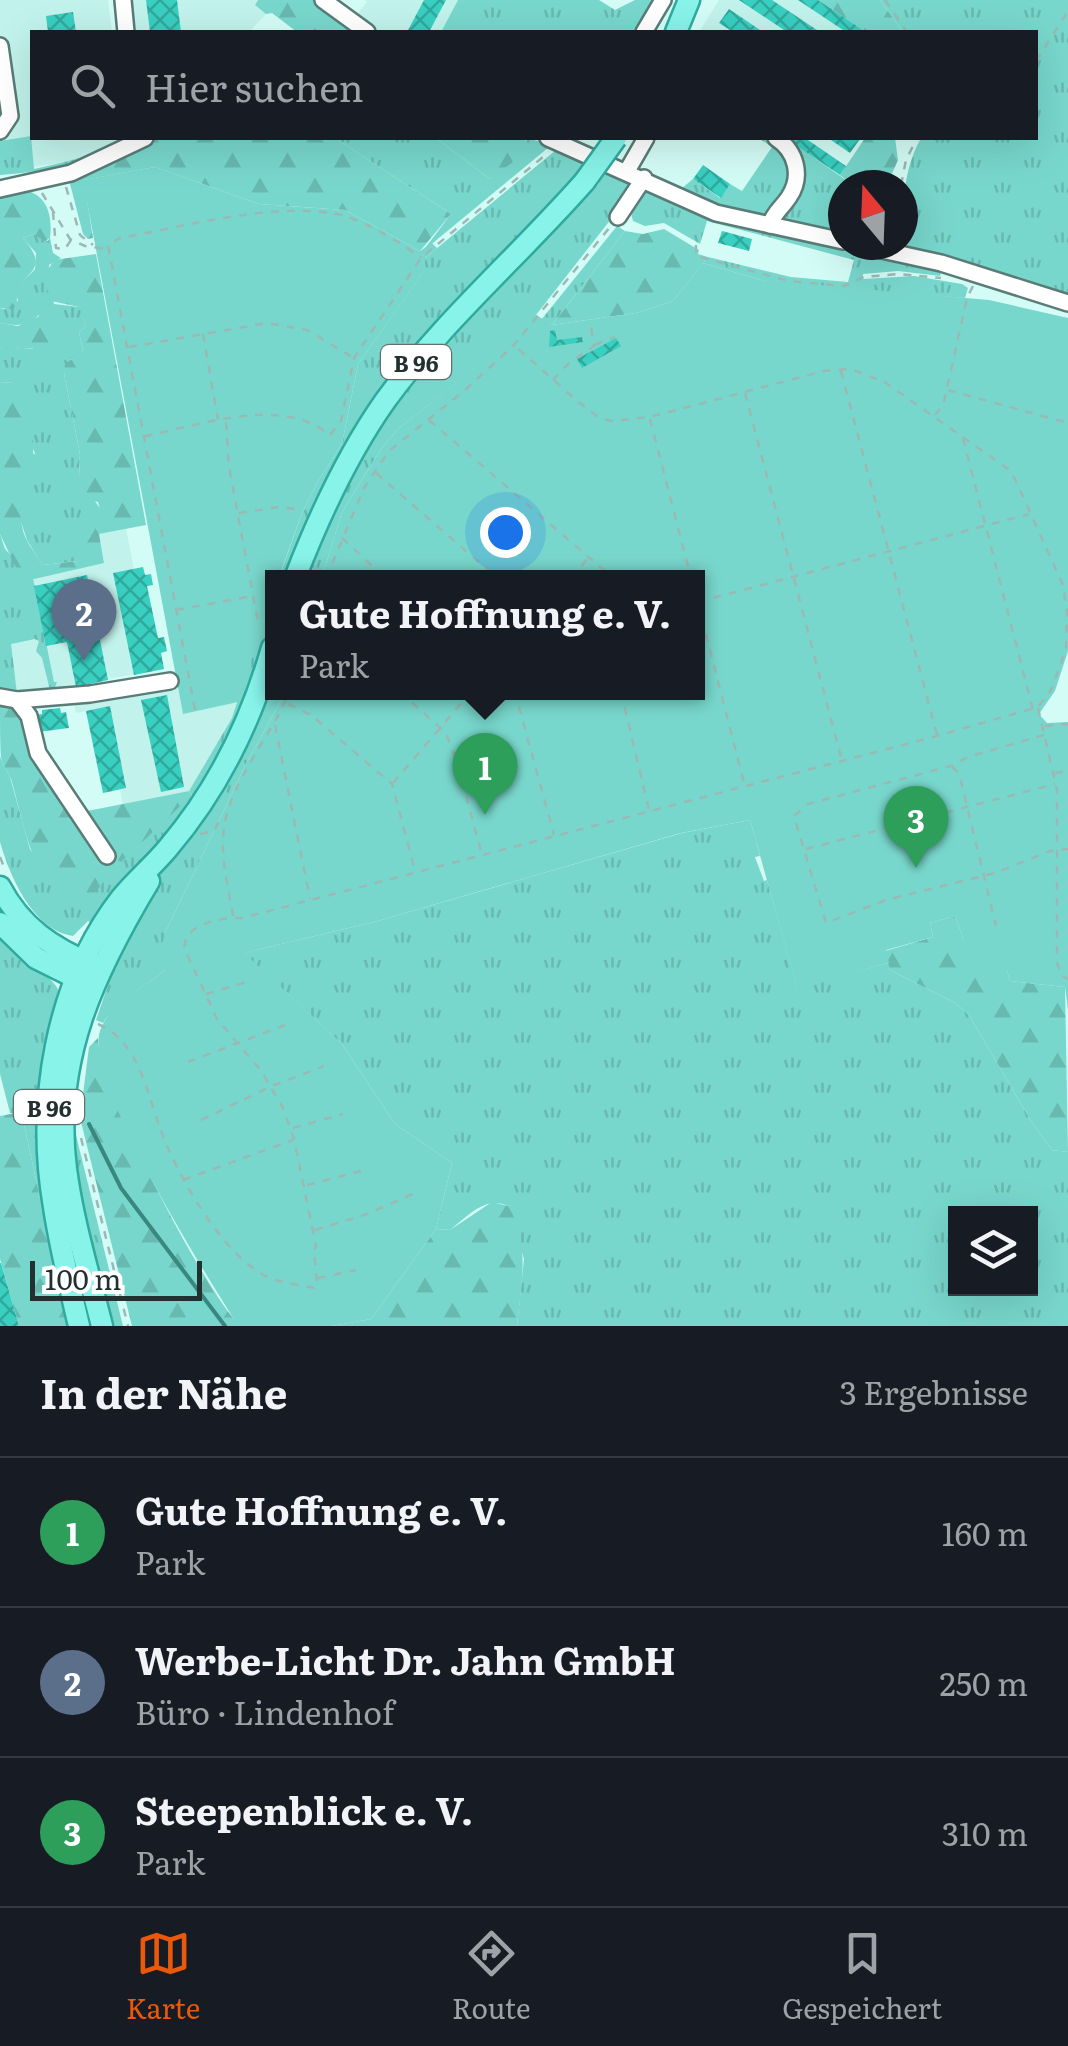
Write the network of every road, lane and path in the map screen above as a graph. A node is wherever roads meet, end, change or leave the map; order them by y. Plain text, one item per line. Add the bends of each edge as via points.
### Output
1 (123, 0) edge
2 (323, 0) edge
3 (664, 0) edge
4 (689, 0) edge
5 (885, 0) edge
6 (1068, 11) edge
7 (126, 30) edge
8 (365, 30) edge
9 (645, 30) edge
10 (677, 30) edge
11 (906, 30) edge
12 (0, 46) edge
13 (1038, 57) edge
14 (0, 132) edge
15 (141, 140) edge
16 (555, 140) edge
17 (558, 140) edge
18 (615, 140) edge
19 (645, 140) edge
20 (779, 140) edge
21 (916, 140) edge
22 (627, 170) junction
23 (904, 170) edge
24 (63, 176) junction
25 (644, 178) junction
26 (29, 184) junction
27 (0, 189) edge
28 (51, 206) junction
29 (618, 217) joint
30 (770, 225) junction
31 (828, 238) edge
32 (70, 239) junction
33 (696, 245) dead end
34 (94, 246) junction
35 (107, 249) junction
36 (421, 258) junction
37 (918, 258) edge
38 (952, 280) dead end
39 (967, 298) dead end
40 (1068, 303) edge
41 (591, 327) dead end
42 (203, 334) junction
43 (614, 337) dead end
44 (514, 345) junction
45 (594, 346) junction
46 (128, 347) junction
47 (354, 358) junction
48 (841, 369) junction
49 (553, 380) junction
50 (947, 389) junction
51 (744, 391) junction
52 (934, 416) junction
53 (650, 417) junction
54 (428, 419) junction
55 (226, 420) junction
56 (218, 422) junction
57 (1068, 424) edge
58 (143, 436) junction
59 (963, 436) junction
60 (374, 472) junction
61 (301, 510) dead end
62 (1031, 513) junction
63 (238, 514) junction
64 (984, 526) junction
65 (340, 538) junction
66 (889, 551) junction
67 (589, 556) junction
68 (298, 570) edge
69 (329, 570) edge
70 (376, 570) edge
71 (487, 570) edge
72 (578, 570) edge
73 (604, 570) edge
74 (689, 570) edge
75 (794, 577) junction
76 (253, 596) junction
77 (705, 600) edge
78 (176, 610) junction
79 (258, 622) dead end
80 (705, 630) edge
81 (265, 675) edge
82 (170, 680) dead end
83 (8, 698) edge
84 (286, 700) edge
85 (409, 700) edge
86 (464, 700) edge
87 (516, 700) edge
88 (622, 700) edge
89 (285, 703) junction
90 (1035, 708) junction
91 (195, 710) dead end
92 (1068, 724) edge
93 (274, 725) junction
94 (1042, 726) junction
95 (441, 728) junction
96 (1044, 735) junction
97 (938, 736) junction
98 (842, 762) junction
99 (951, 766) junction
100 (1068, 771) edge
101 (1054, 773) junction
102 (392, 784) junction
103 (1056, 784) junction
104 (745, 787) junction
105 (968, 809) junction
106 (649, 811) junction
107 (226, 820) junction
108 (213, 830) dead end
109 (554, 836) junction
110 (1068, 849) edge
111 (805, 850) junction
112 (1058, 850) junction
113 (108, 856) dead end
114 (482, 856) junction
115 (0, 857) edge
116 (415, 873) junction
117 (985, 875) junction
118 (3, 879) edge
119 (310, 900) junction
120 (234, 918) junction
121 (0, 923) edge
122 (996, 926) dead end
123 (1057, 926) junction
124 (1068, 926) edge
125 (88, 974) junction
126 (1068, 980) edge
127 (250, 981) dead end
128 (205, 995) junction
129 (294, 1022) dead end
130 (102, 1026) dead end
131 (236, 1043) junction
132 (188, 1062) dead end
133 (324, 1066) dead end
134 (272, 1086) junction
135 (343, 1114) dead end
136 (201, 1120) dead end
137 (292, 1129) junction
138 (81, 1138) dead end
139 (294, 1139) junction
140 (365, 1170) dead end
141 (184, 1180) junction
142 (305, 1186) junction
143 (413, 1194) dead end
144 (314, 1231) junction
145 (356, 1270) dead end
146 (317, 1278) junction
147 (79, 1326) edge
148 (102, 1326) edge
149 (128, 1326) edge

1 - 7 street
2 - 8 street
3 - 9 street
4 - 10 main road
5 - 11 path
6 - 13 path
12 - 14 street via 10,116
15 - 24 street
16 - 36 path
17 - 22 street
18 - 68 main road, B 96, bridge via 386,400 343,470
19 - 22 street
20 - 30 street via 794,158 796,180
21 - 23 path
22 - 25 street
24 - 26 street
24 - 34 path via 80,234
25 - 29 street
25 - 30 street via 716,213
26 - 27 street
26 - 28 path
28 - 32 path
28 - 32 path via 56,248 65,249
29 - 44 path
30 - 31 street
32 - 34 path
33 - 38 path via 696,256 789,280 844,286 864,276
34 - 35 path
35 - 36 path via 116,239 305,211 358,221
35 - 46 path
36 - 47 path
37 - 40 street
39 - 50 path
41 - 45 path
42 - 46 path
42 - 47 path via 278,324 321,336
42 - 56 path
43 - 45 path
44 - 49 path
44 - 54 path
45 - 49 path
46 - 58 path
47 - 55 path via 342,415 330,435 288,414
48 - 51 path
48 - 52 path via 886,382
48 - 66 path
49 - 53 path via 598,417
50 - 52 path
50 - 57 path
51 - 53 path
51 - 75 path
52 - 59 path
53 - 74 path
54 - 60 path
54 - 67 path
55 - 56 path
55 - 63 path
56 - 58 path
58 - 78 path
59 - 62 path via 1008,470
59 - 64 path
60 - 65 path
60 - 71 path
61 - 63 path
62 - 64 path
62 - 90 path via 1068,612 1066,649 1051,690
63 - 76 path
64 - 66 path
64 - 90 path
65 - 69 path
65 - 70 path
66 - 75 path
66 - 97 path
67 - 72 path
67 - 73 path
75 - 77 path
75 - 98 path
76 - 78 path
76 - 79 path
78 - 91 path
80 - 104 path
81 - 125 main road, B 96 via 242,738
82 - 83 street via 108,692
83 - 113 street via 29,716 38,753
84 - 89 path
85 - 95 path
86 - 95 path
87 - 109 path
88 - 106 path
89 - 93 path
89 - 102 path via 312,715
90 - 94 path
90 - 97 path
92 - 94 path
93 - 107 path
93 - 119 path
94 - 96 path
95 - 102 path
95 - 114 path via 458,763
96 - 99 path
96 - 101 path
97 - 98 path
98 - 104 path
99 - 105 path
99 - 111 path via 800,808 794,816
100 - 101 path
101 - 103 path
102 - 116 path
103 - 105 path
103 - 112 path
104 - 106 path
105 - 111 path
105 - 117 path
106 - 109 path
107 - 108 path
107 - 120 path
109 - 114 path
110 - 112 path
111 - 117 path via 826,924 886,900
112 - 117 path
112 - 123 path
114 - 116 path
115 - 118 path
116 - 119 path
117 - 122 path
118 - 125 main road via 15,912
119 - 120 path
120 - 128 path via 217,920 184,940
121 - 125 main road via 36,958
123 - 124 path
123 - 126 path via 1057,963
125 - 147 main road, B 96 via 55,1053 48,1127 53,1205
125 - 148 main road, B 96 via 63,1129 70,1200
127 - 128 path
128 - 131 path
129 - 131 path
130 - 141 path via 130,1051
131 - 132 path
131 - 134 path
133 - 134 path
134 - 136 path
134 - 137 path
135 - 137 path
137 - 139 path
138 - 149 path
139 - 141 path
139 - 142 path
140 - 142 path
141 - 146 path via 252,1267 314,1288
142 - 144 path
143 - 144 path
144 - 146 path
145 - 146 path

